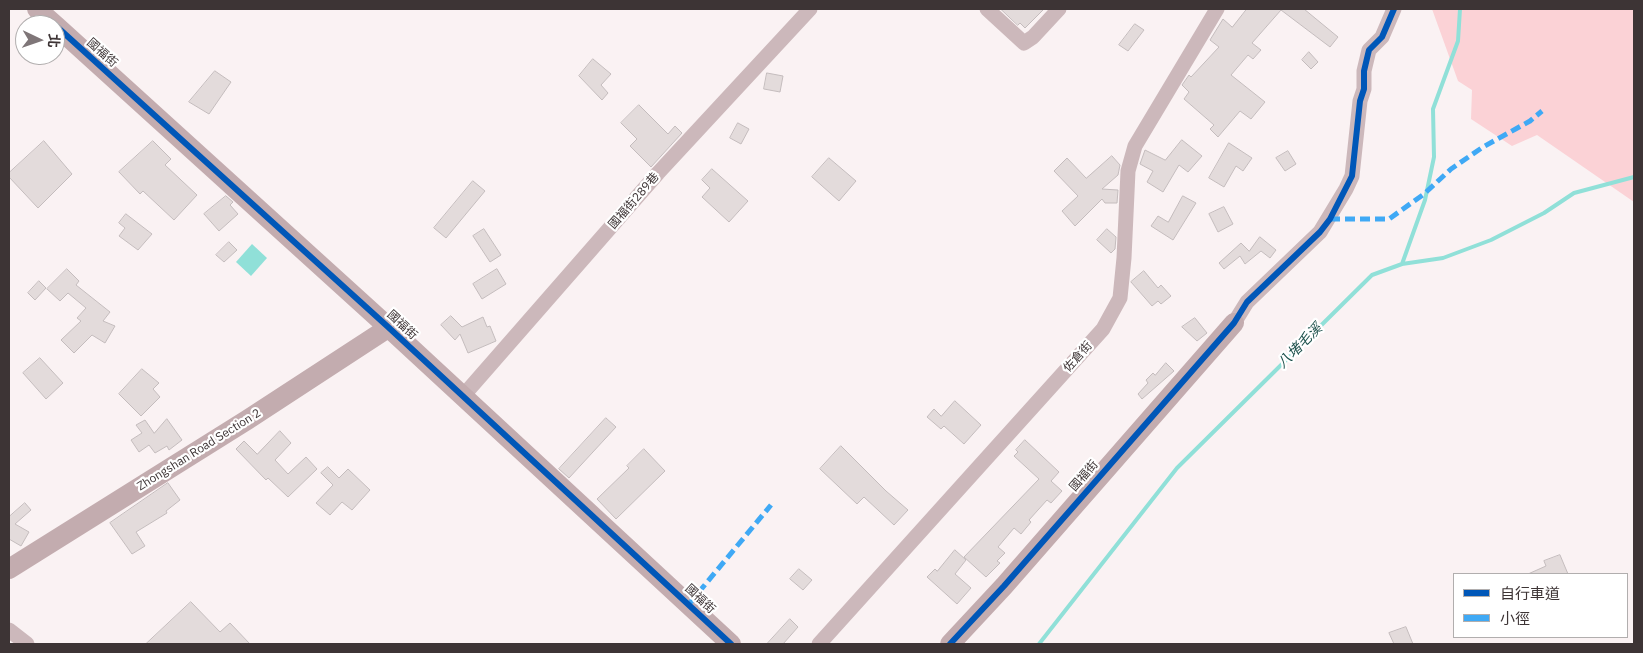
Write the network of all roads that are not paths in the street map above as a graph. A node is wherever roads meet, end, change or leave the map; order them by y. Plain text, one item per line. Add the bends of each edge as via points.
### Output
1 (810, 9) edge
2 (987, 9) edge
3 (1217, 9) edge
4 (1394, 9) edge
5 (1052, 11) edge
6 (65, 34) edge
7 (1234, 323) joint
8 (388, 328) junction
9 (463, 396) junction
10 (9, 569) edge
11 (9, 630) edge
12 (27, 644) edge
13 (731, 644) edge
14 (819, 644) edge
15 (950, 644) edge

1 - 9 street, 國福街289巷 via 652,180
2 - 5 street via 1024,44
3 - 14 street, 佐倉街 via 1135,146 1128,171 1120,298 1104,329
4 - 7 street via 1382,37 1369,50 1352,176 1346,189 1320,232 1247,302
6 - 8 street, 國福街
7 - 15 street, 國福街
8 - 9 street, 國福街
8 - 10 street, Zhongshan Road Section 2
9 - 13 street, 國福街
11 - 12 street

